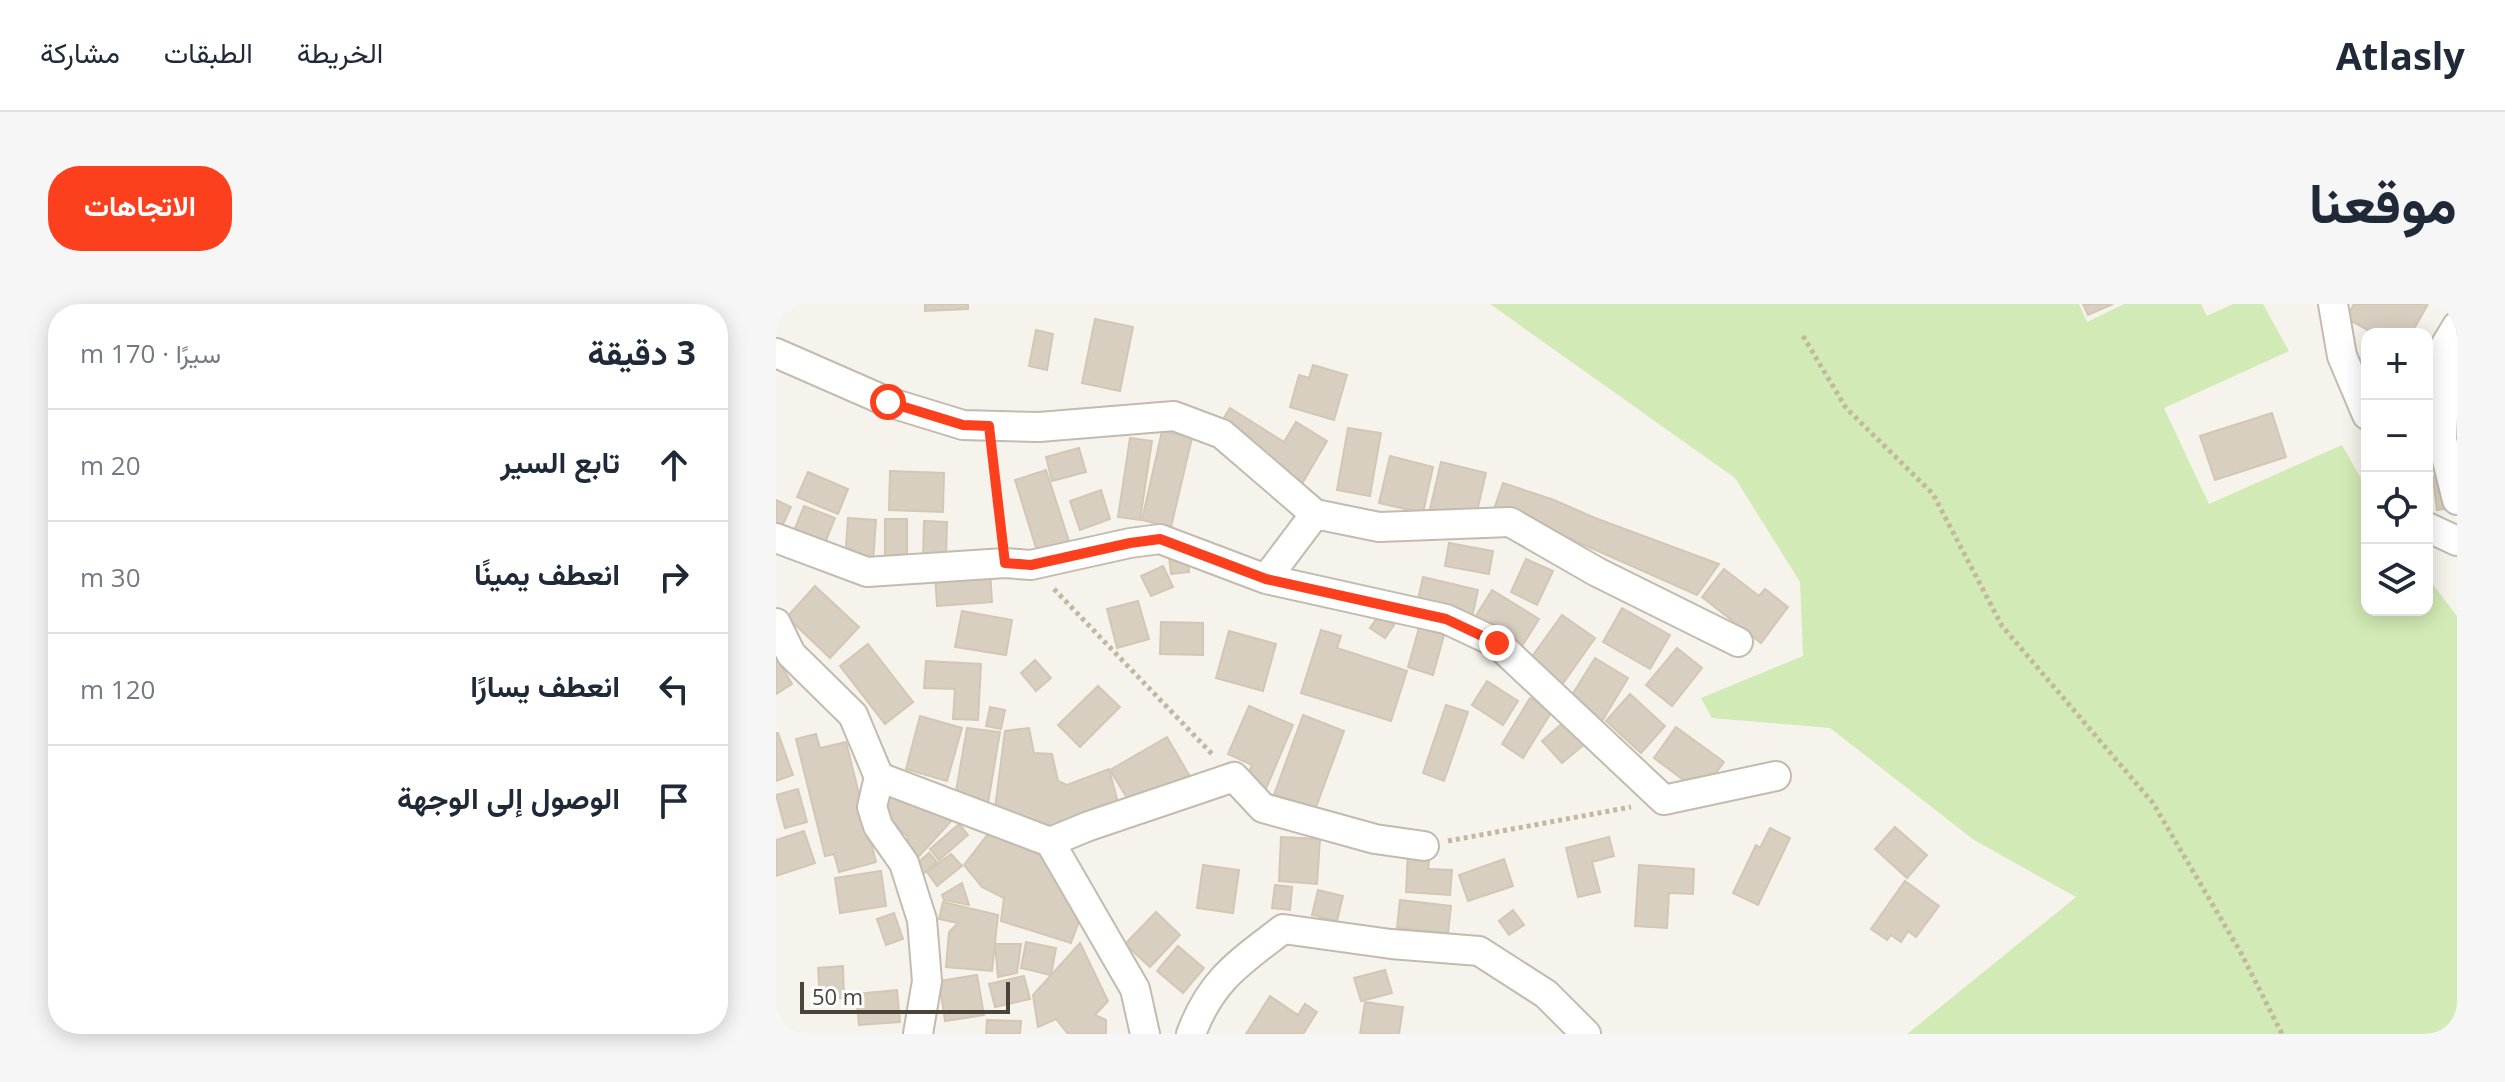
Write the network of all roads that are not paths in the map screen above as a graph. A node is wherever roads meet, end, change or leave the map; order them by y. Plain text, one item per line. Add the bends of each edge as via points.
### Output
1 (2333, 304) edge
2 (2457, 326) edge
3 (776, 353) edge
4 (2361, 401) edge
5 (2457, 500) edge
6 (1315, 514) junction
7 (2433, 530) edge
8 (776, 538) edge
9 (2457, 541) edge
10 (1266, 579) junction
11 (776, 623) edge
12 (1738, 642) dead end
13 (1776, 776) dead end
14 (879, 777) junction
15 (1050, 842) junction
16 (1424, 846) road end
17 (918, 1034) edge
18 (1145, 1034) edge
19 (1191, 1034) edge
20 (1586, 1034) edge

1 - 4 street via 2342,356
2 - 5 street via 2446,344 2442,440
3 - 6 street via 888,402 963,425 1039,427 1174,416 1222,434
6 - 10 street
6 - 12 street via 1379,527 1510,522
7 - 9 street
8 - 10 street via 867,572 1018,564 1160,539
10 - 13 street via 1446,619 1497,643 1664,800
11 - 14 street via 791,654 853,715
14 - 15 street
14 - 17 street via 872,807 878,826 904,863 922,920 927,981
15 - 16 street via 1234,777 1263,808 1375,839
15 - 18 street via 1135,989
19 - 20 street via 1214,987 1283,929 1479,951 1546,994

